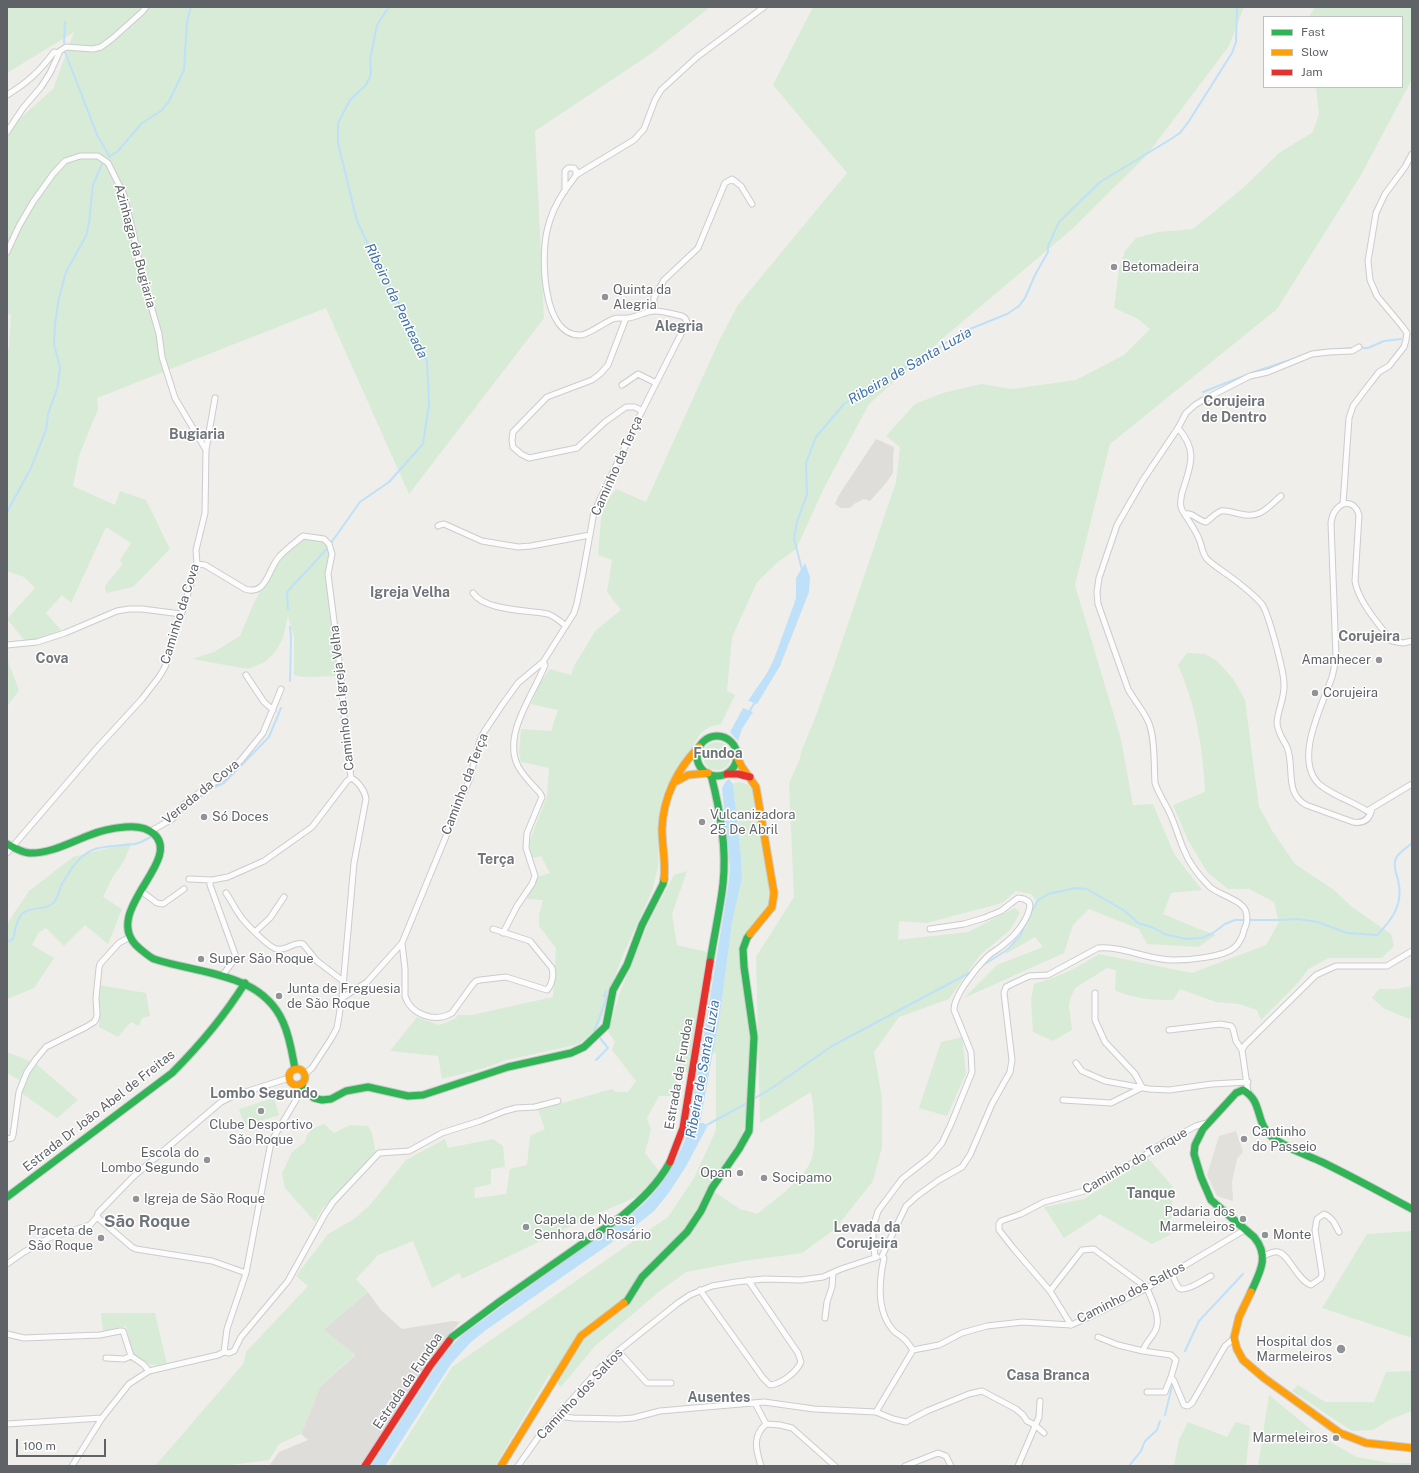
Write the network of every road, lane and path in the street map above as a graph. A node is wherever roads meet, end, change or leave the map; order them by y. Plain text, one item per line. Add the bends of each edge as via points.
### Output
1 (146, 7) edge
2 (764, 7) edge
3 (59, 53) junction
4 (7, 95) edge
5 (7, 132) edge
6 (1412, 154) edge
7 (576, 174) junction
8 (565, 190) junction
9 (752, 204) dead end
10 (7, 252) edge
11 (654, 311) junction
12 (626, 318) junction
13 (1358, 347) dead end
14 (656, 383) junction
15 (622, 385) dead end
16 (215, 398) dead end
17 (642, 411) junction
18 (1178, 428) junction
19 (206, 450) junction
20 (1281, 496) dead end
21 (1344, 504) junction
22 (1185, 514) junction
23 (438, 526) dead end
24 (590, 535) junction
25 (196, 564) junction
26 (473, 593) dead end
27 (181, 614) junction
28 (566, 626) junction
29 (1412, 641) edge
30 (7, 646) edge
31 (543, 662) junction
32 (246, 675) dead end
33 (281, 690) dead end
34 (273, 710) junction
35 (700, 747) junction
36 (737, 757) junction
37 (709, 774) junction
38 (727, 774) junction
39 (351, 778) junction
40 (750, 778) junction
41 (1412, 784) edge
42 (672, 785) junction
43 (716, 793) junction
44 (1372, 808) junction
45 (151, 831) junction
46 (8, 848) edge
47 (190, 879) dead end
48 (212, 880) junction
49 (184, 888) dead end
50 (141, 891) junction
51 (226, 893) dead end
52 (284, 897) dead end
53 (494, 929) dead end
54 (930, 929) dead end
55 (255, 932) junction
56 (503, 932) junction
57 (130, 937) junction
58 (402, 943) junction
59 (1412, 951) edge
60 (222, 976) junction
61 (344, 981) junction
62 (245, 983) junction
63 (1096, 994) dead end
64 (342, 998) junction
65 (1169, 1030) dead end
66 (1242, 1050) junction
67 (1076, 1063) dead end
68 (296, 1069) junction
69 (305, 1074) junction
70 (289, 1078) junction
71 (1248, 1082) junction
72 (302, 1086) junction
73 (1142, 1087) junction
74 (1248, 1092) junction
75 (1063, 1100) dead end
76 (558, 1101) dead end
77 (1208, 1123) junction
78 (7, 1139) edge
79 (7, 1197) edge
80 (1412, 1210) edge
81 (97, 1217) junction
82 (1246, 1229) junction
83 (1339, 1232) dead end
84 (882, 1256) junction
85 (1263, 1256) junction
86 (875, 1258) junction
87 (7, 1264) edge
88 (246, 1273) junction
89 (833, 1273) junction
90 (1172, 1274) junction
91 (1211, 1276) dead end
92 (748, 1280) junction
93 (1147, 1288) junction
94 (700, 1290) junction
95 (1050, 1291) junction
96 (825, 1318) dead end
97 (1071, 1325) junction
98 (7, 1334) edge
99 (1098, 1337) dead end
100 (1234, 1338) junction
101 (913, 1350) junction
102 (618, 1351) junction
103 (1143, 1351) junction
104 (224, 1352) junction
105 (131, 1356) junction
106 (106, 1358) dead end
107 (149, 1372) junction
108 (1171, 1377) junction
109 (670, 1383) dead end
110 (1147, 1392) dead end
111 (1040, 1402) dead end
112 (755, 1403) junction
113 (876, 1412) junction
114 (559, 1414) junction
115 (102, 1418) junction
116 (7, 1424) edge
117 (766, 1424) junction
118 (1035, 1425) junction
119 (1044, 1433) dead end
120 (1412, 1448) edge
121 (72, 1466) edge
122 (365, 1466) edge
123 (501, 1466) edge
124 (518, 1466) edge
125 (761, 1466) edge
126 (835, 1466) edge
127 (905, 1466) edge
128 (951, 1466) edge
129 (1018, 1466) edge

1 - 3 street via 106,44 93,50 66,47
2 - 7 street via 697,57 661,90 644,129 634,140
3 - 4 street via 54,52 36,74
3 - 5 street via 41,87
6 - 21 street via 1385,194 1376,213 1368,261 1370,280 1377,296 1407,333 1406,340 1404,347 1389,366 1379,372 1353,406 1348,418
7 - 8 street
7 - 8 street via 574,168 566,169
8 - 12 street via 553,210 546,232 544,265 548,300 555,318 560,327 582,336 614,319
9 - 11 street via 741,186 732,179 725,183 698,248 664,280 654,298
10 - 19 street, Azinhaga da Bugiaria via 33,202 65,162 80,156 98,156 108,163 124,195 170,385
11 - 12 street
11 - 14 street, Caminho da Terça via 682,316 686,322
12 - 17 street via 608,364 600,374 592,380 547,397 513,432 513,447 528,458 572,450 582,445 605,422 626,407 635,407
13 - 18 street via 1352,351 1312,354 1268,372 1250,376 1195,405 1186,413
14 - 15 street via 638,374
14 - 17 street, Caminho da Terça
16 - 19 street, Caminho da Cova
17 - 24 street, Caminho da Terça via 594,512
18 - 22 street via 1185,436 1192,459 1180,500
18 - 84 street via 1117,525 1099,578 1098,604 1128,689 1150,725 1155,783 1171,815 1184,851 1210,887 1241,904 1246,910 1248,920 1235,948 1226,952 1174,960 1106,947 1098,948 1048,975 1029,976 1006,988 1004,993 1012,1060 1010,1072 962,1167 939,1180 906,1206
19 - 25 street, Caminho da Cova via 205,513 196,550
20 - 22 street via 1254,516 1223,511 1206,522 1191,514
21 - 29 street via 1355,507 1359,515 1356,589 1392,641
21 - 44 street via 1334,511 1331,522 1336,656 1332,676 1310,736 1308,751 1311,769 1319,784 1367,811
22 - 44 street via 1206,558 1262,604 1280,661 1284,683 1277,724 1279,734 1288,748 1292,785 1300,802 1359,824 1368,818
23 - 24 street via 444,524 482,541 518,547
24 - 28 street, Caminho da Terça via 577,603
25 - 27 street, Caminho da Cova
25 - 39 street, Caminho da Igreja Velha via 205,565 245,589 256,590 265,583 275,562 303,536 324,539 329,544 332,554 328,574
26 - 28 street via 484,602 499,608 548,614
27 - 30 street via 142,609 117,611 66,634
27 - 46 street, Caminho da Cova via 165,667 159,678
28 - 31 street, Caminho da Terça
31 - 56 street via 544,668 516,728 514,742 515,759 519,768 542,797 526,840 535,876
31 - 58 street, Caminho da Terça via 518,683 484,732 470,778
32 - 34 street via 264,702
33 - 34 street, Vereda da Cova
34 - 45 street, Vereda da Cova via 263,733 234,768 183,805 172,819
35 - 36 main road via 703,742 719,736 726,738 735,748
35 - 37 main road via 698,762
35 - 42 main road via 690,756
36 - 38 main road via 735,765
36 - 40 main road
37 - 38 main road
37 - 42 main road via 686,774
37 - 43 main road, Estrada da Fundoa
38 - 40 main road
38 - 43 main road
39 - 48 street via 346,781 312,827 264,861 228,877
39 - 61 street, Caminho da Igreja Velha via 355,780 366,799 354,863
40 - 123 main road via 756,787 774,899 772,907 747,938 743,949 754,1038 750,1123 746,1138 712,1188 701,1212 687,1232 642,1277 628,1301 581,1336
41 - 44 street
42 - 72 main road via 664,810 662,830 665,869 663,884 613,990 606,1026 584,1047 571,1053 508,1067 423,1095 408,1096 368,1087 346,1091 331,1099 322,1100 314,1098
43 - 122 main road, Estrada da Fundoa via 725,859 723,883 683,1128 670,1163 648,1193 622,1216 452,1337 430,1366
45 - 46 main road via 137,827 102,831 42,853 26,854
45 - 50 main road via 161,842 160,855
47 - 48 street
48 - 60 street via 210,885 235,959
49 - 50 street via 163,904
50 - 57 main road via 127,921
51 - 55 street via 239,914
52 - 55 street via 270,918
53 - 56 street
54 - 86 street via 984,918 1001,911 1018,898 1029,902 1030,910 1023,923 1005,944 987,957 958,994 954,1010 971,1052 972,1072 942,1143 930,1157 902,1179 878,1211 873,1227
55 - 61 street via 274,948 281,950 295,944 303,944 317,961
56 - 58 street via 525,939 534,945 553,971 550,988 547,990 506,977 476,981 452,1013 437,1018 421,1014 406,1000
57 - 60 main road via 140,951 150,958
57 - 78 street via 119,943 98,968 97,1015 94,1022 46,1047 30,1068 19,1092 13,1135
58 - 64 street, Caminho da Terça via 367,982
59 - 66 street via 1387,966 1336,966 1316,975
60 - 62 main road
61 - 64 street, Caminho da Igreja Velha
62 - 68 main road via 266,996 278,1010
62 - 79 main road, Estrada Dr João Abel de Freitas via 235,999 172,1073
63 - 73 street via 1095,1020 1105,1042 1134,1074
64 - 69 street, Caminho da Igreja Velha via 337,1028 332,1039
65 - 66 street via 1226,1024 1233,1029
66 - 71 street
67 - 73 street via 1082,1071 1105,1081
68 - 69 main road
68 - 70 main road via 290,1072
69 - 72 main road
70 - 72 main road via 293,1084
70 - 81 street via 221,1102 134,1176
71 - 73 street via 1169,1090
71 - 74 street
72 - 88 street via 271,1142
73 - 75 street via 1111,1103
74 - 77 main road via 1243,1090 1236,1093
74 - 80 main road via 1256,1100 1263,1125 1269,1134 1280,1142
76 - 104 street via 505,1111 480,1122 442,1133 409,1150 379,1153 333,1202 288,1281 241,1337 234,1351
77 - 82 main road via 1195,1145 1201,1177 1211,1200
77 - 95 street, Caminho do Tanque via 1196,1126 1165,1142 1084,1191 1044,1202 1001,1221 998,1227
81 - 87 street via 90,1225 49,1238
81 - 88 street via 136,1249 212,1261
82 - 85 main road via 1258,1242
82 - 90 street, Caminho dos Saltos
83 - 85 street via 1332,1219 1323,1213 1319,1216 1315,1230 1322,1274 1321,1278 1311,1285 1301,1279 1284,1254 1275,1252
84 - 86 street, Caminho dos Saltos
84 - 101 street via 884,1258 880,1293 884,1314 894,1331 904,1338
85 - 100 main road via 1260,1272 1239,1317
86 - 89 street, Caminho dos Saltos
88 - 104 street via 227,1329
89 - 92 street, Caminho dos Saltos via 801,1280
89 - 96 street
90 - 91 street via 1182,1289
90 - 93 street, Caminho dos Saltos
92 - 94 street, Caminho dos Saltos
92 - 94 street via 800,1358 801,1362 796,1370 775,1385 770,1385 763,1378
93 - 95 street via 1094,1249 1082,1250
93 - 97 street, Caminho dos Saltos
93 - 103 street via 1157,1320 1156,1329
94 - 102 street, Caminho dos Saltos via 678,1303
95 - 97 street
97 - 101 street, Caminho dos Saltos via 1023,1322 987,1326 962,1333 939,1345
98 - 105 street via 24,1338 85,1336 120,1330 125,1335
99 - 103 street
100 - 108 street via 1225,1346 1188,1406 1184,1405
100 - 120 main road via 1243,1360 1253,1370 1340,1432 1366,1443
101 - 113 street
102 - 109 street via 646,1383
102 - 114 street, Caminho dos Saltos
103 - 108 street via 1171,1355 1176,1360
104 - 107 street
105 - 106 street
105 - 107 street
107 - 115 street via 129,1384
108 - 110 street via 1165,1392
111 - 118 street via 1039,1417
112 - 113 street
112 - 114 street via 660,1411 619,1419 573,1418
112 - 117 street
113 - 118 street via 893,1419 909,1421 927,1411 982,1391 1008,1404
114 - 124 street, Caminho dos Saltos
115 - 116 street
115 - 121 street
117 - 125 street via 761,1428 756,1443
117 - 126 street via 780,1424 792,1428
118 - 119 street
118 - 129 street
127 - 128 street via 938,1453 946,1456

